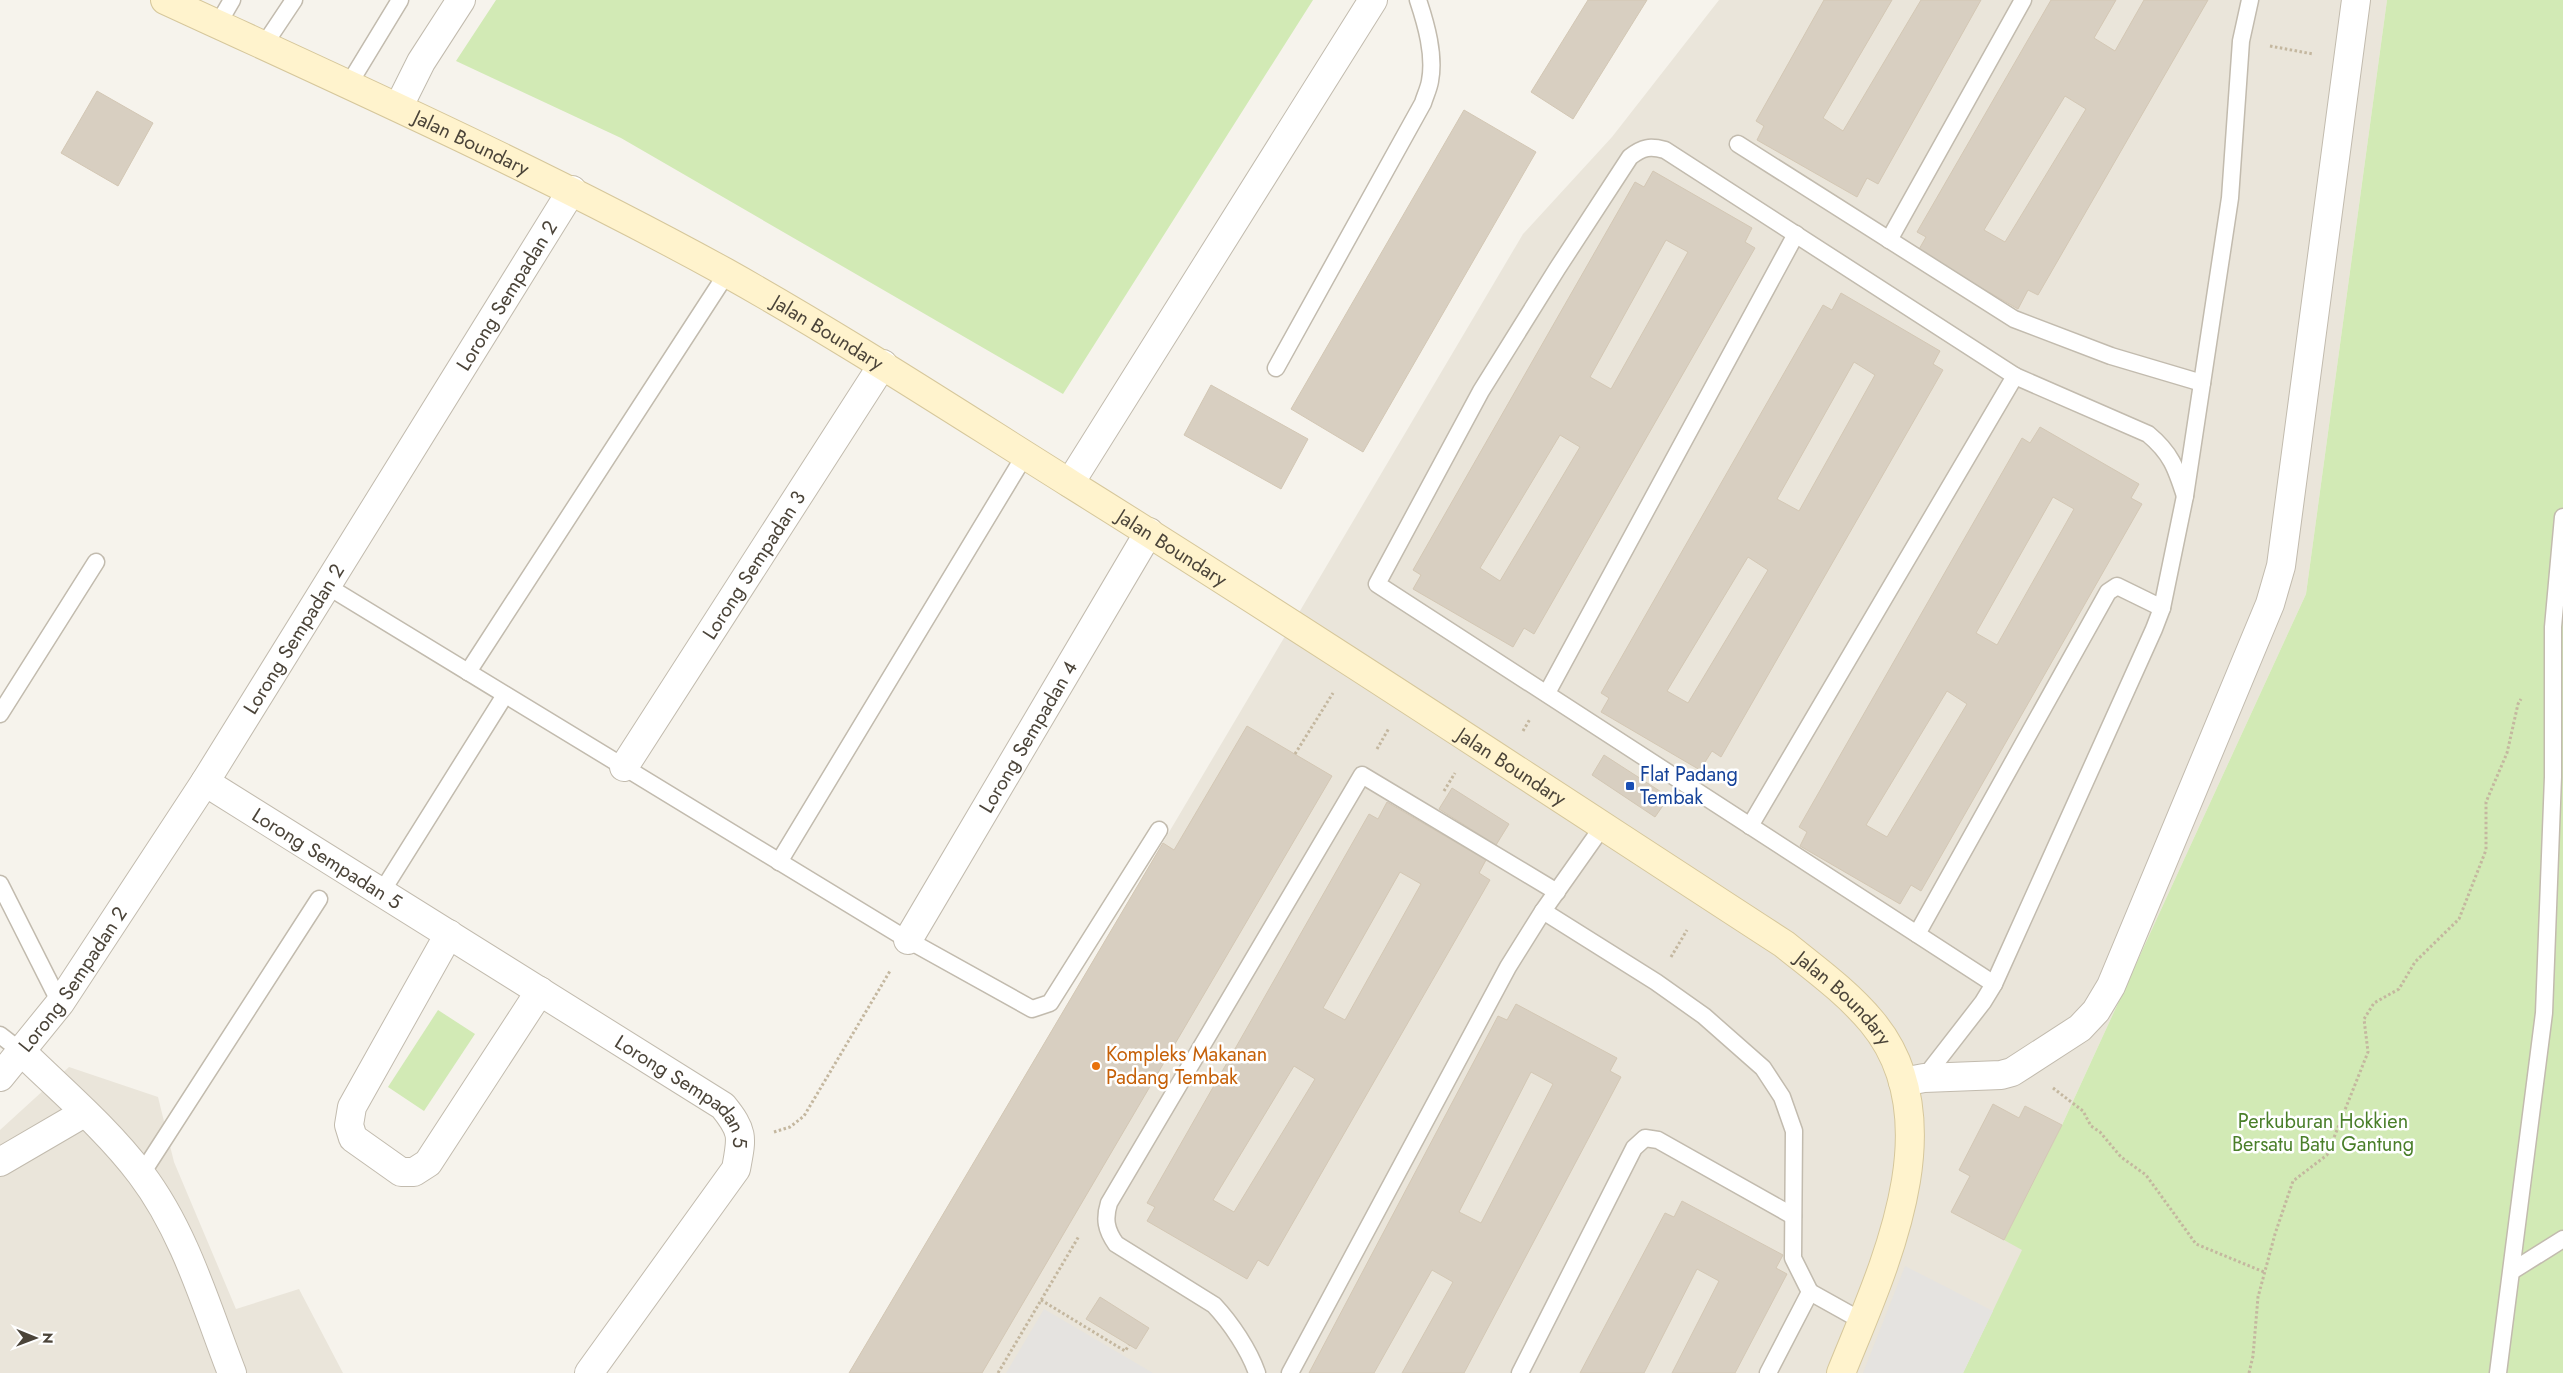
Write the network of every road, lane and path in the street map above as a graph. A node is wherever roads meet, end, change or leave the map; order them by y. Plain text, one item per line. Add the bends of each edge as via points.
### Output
1 (165, 0) edge
2 (232, 0) edge
3 (294, 0) edge
4 (400, 0) edge
5 (461, 0) edge
6 (1373, 0) edge
7 (1418, 0) edge
8 (2023, 0) edge
9 (2250, 0) edge
10 (2356, 0) edge
11 (218, 24) junction
12 (2241, 41) junction
13 (264, 45) junction
14 (2348, 60) junction
15 (349, 84) junction
16 (399, 106) junction
17 (1738, 144) dead end
18 (572, 190) junction
19 (1796, 234) junction
20 (1889, 240) junction
21 (727, 273) junction
22 (883, 364) junction
23 (1276, 368) dead end
24 (2015, 376) junction
25 (2202, 383) junction
26 (1025, 455) junction
27 (1070, 483) junction
28 (2185, 496) junction
29 (2563, 517) edge
30 (1149, 532) junction
31 (96, 562) dead end
32 (327, 586) junction
33 (2162, 608) junction
34 (1352, 662) junction
35 (468, 672) junction
36 (1546, 694) junction
37 (505, 695) junction
38 (2523, 696) dead end
39 (0, 714) edge
40 (1388, 730) dead end
41 (1380, 743) dead end
42 (1295, 754) dead end
43 (624, 767) junction
44 (205, 782) junction
45 (1603, 826) junction
46 (1750, 826) junction
47 (1159, 830) dead end
48 (780, 862) junction
49 (0, 884) edge
50 (382, 892) junction
51 (1557, 892) junction
52 (319, 899) dead end
53 (1543, 911) junction
54 (1687, 930) dead end
55 (449, 934) junction
56 (1916, 934) junction
57 (908, 940) junction
58 (1678, 946) dead end
59 (1994, 984) junction
60 (540, 991) junction
61 (60, 1004) junction
62 (0, 1035) edge
63 (22, 1052) junction
64 (2022, 1065) junction
65 (0, 1076) edge
66 (1913, 1080) junction
67 (84, 1113) junction
68 (742, 1138) junction
69 (0, 1162) edge
70 (141, 1175) junction
71 (1792, 1216) junction
72 (2563, 1239) edge
73 (1075, 1242) dead end
74 (2512, 1271) junction
75 (2264, 1272) junction
76 (1810, 1292) junction
77 (1041, 1300) junction
78 (1865, 1314) junction
79 (1129, 1345) dead end
80 (232, 1373) edge
81 (589, 1373) edge
82 (998, 1373) edge
83 (1257, 1373) edge
84 (1290, 1373) edge
85 (1520, 1373) edge
86 (1768, 1373) edge
87 (1841, 1373) edge
88 (2249, 1373) edge
89 (2498, 1373) edge

1 - 11 street, Jalan Boundary
2 - 11 lane
3 - 13 lane
4 - 15 lane
5 - 16 street via 421,62
6 - 27 street
7 - 23 lane via 1430,50 1431,80 1423,103
8 - 20 lane
9 - 12 lane
10 - 14 street
11 - 13 street, Jalan Boundary
12 - 14 path
12 - 25 lane via 2230,198
13 - 15 street, Jalan Boundary
14 - 64 street via 2281,566 2270,604 2111,986 2096,1011 2080,1028
15 - 16 street, Jalan Boundary
16 - 18 street, Jalan Boundary
17 - 20 lane
18 - 21 street, Jalan Boundary
18 - 32 street, Lorong Sempadan 2
19 - 24 lane
19 - 36 lane
19 - 36 lane via 1666,150 1642,148 1630,157 1481,391 1377,584
20 - 25 lane via 2014,319 2111,356
21 - 22 street, Jalan Boundary
21 - 35 lane
22 - 26 street, Jalan Boundary
22 - 43 street, Lorong Sempadan 3
24 - 28 lane via 2148,434 2163,446 2174,462
24 - 46 lane
25 - 28 lane
26 - 27 street, Jalan Boundary
26 - 48 lane
27 - 30 street, Jalan Boundary
28 - 33 lane
29 - 74 lane via 2553,627 2553,777 2544,1013
30 - 34 street, Jalan Boundary
30 - 57 street, Lorong Sempadan 4
31 - 39 lane
32 - 35 lane
32 - 44 street, Lorong Sempadan 2
33 - 56 lane via 2117,586 2108,592
33 - 59 lane
34 - 42 path
34 - 45 street, Jalan Boundary
35 - 37 lane
36 - 46 lane
37 - 43 lane
37 - 50 lane
38 - 75 path via 2518,704 2507,753 2486,802 2486,850 2459,919 2415,962 2398,989 2374,1003 2364,1019 2368,1052 2327,1155 2293,1181
40 - 41 path
43 - 48 lane
44 - 50 street, Lorong Sempadan 5
44 - 61 street, Lorong Sempadan 2
45 - 51 lane
45 - 66 street, Jalan Boundary via 1784,944 1848,996 1873,1023
46 - 56 lane
47 - 57 lane via 1050,1003 1040,1008 1032,1010
48 - 57 lane
49 - 61 lane
50 - 55 street, Lorong Sempadan 5
51 - 53 lane
51 - 83 lane via 1362,775 1114,1195 1106,1214 1109,1235 1116,1244 1214,1305
52 - 70 lane
53 - 71 lane via 1704,1016 1763,1068 1782,1097 1794,1131
53 - 84 lane via 1508,967
54 - 58 path
55 - 60 street, Lorong Sempadan 5
55 - 60 street via 352,1107 349,1125 353,1138 401,1172 414,1172 428,1164
56 - 59 lane
57 - 68 path via 804,1116 790,1127
59 - 66 lane via 1983,1002
60 - 68 street, Lorong Sempadan 5 via 723,1106 735,1120
61 - 63 street, Lorong Sempadan 2
62 - 63 lane
63 - 65 street, Lorong Sempadan 2
63 - 67 street
64 - 66 street via 2001,1075
64 - 75 path via 2083,1111 2091,1126 2121,1157 2146,1175 2196,1244
66 - 78 street, Jalan Boundary via 1905,1191 1898,1223
67 - 69 street
67 - 70 street
68 - 81 street, Lorong Sempadan 5 via 736,1169
70 - 80 street via 182,1244
71 - 76 lane via 1793,1258
71 - 85 lane via 1658,1140 1645,1138 1634,1148
72 - 74 lane
73 - 77 path
74 - 89 lane
75 - 88 path
76 - 78 lane
76 - 86 lane
77 - 79 path via 1125,1351
77 - 82 path
78 - 87 street, Jalan Boundary

